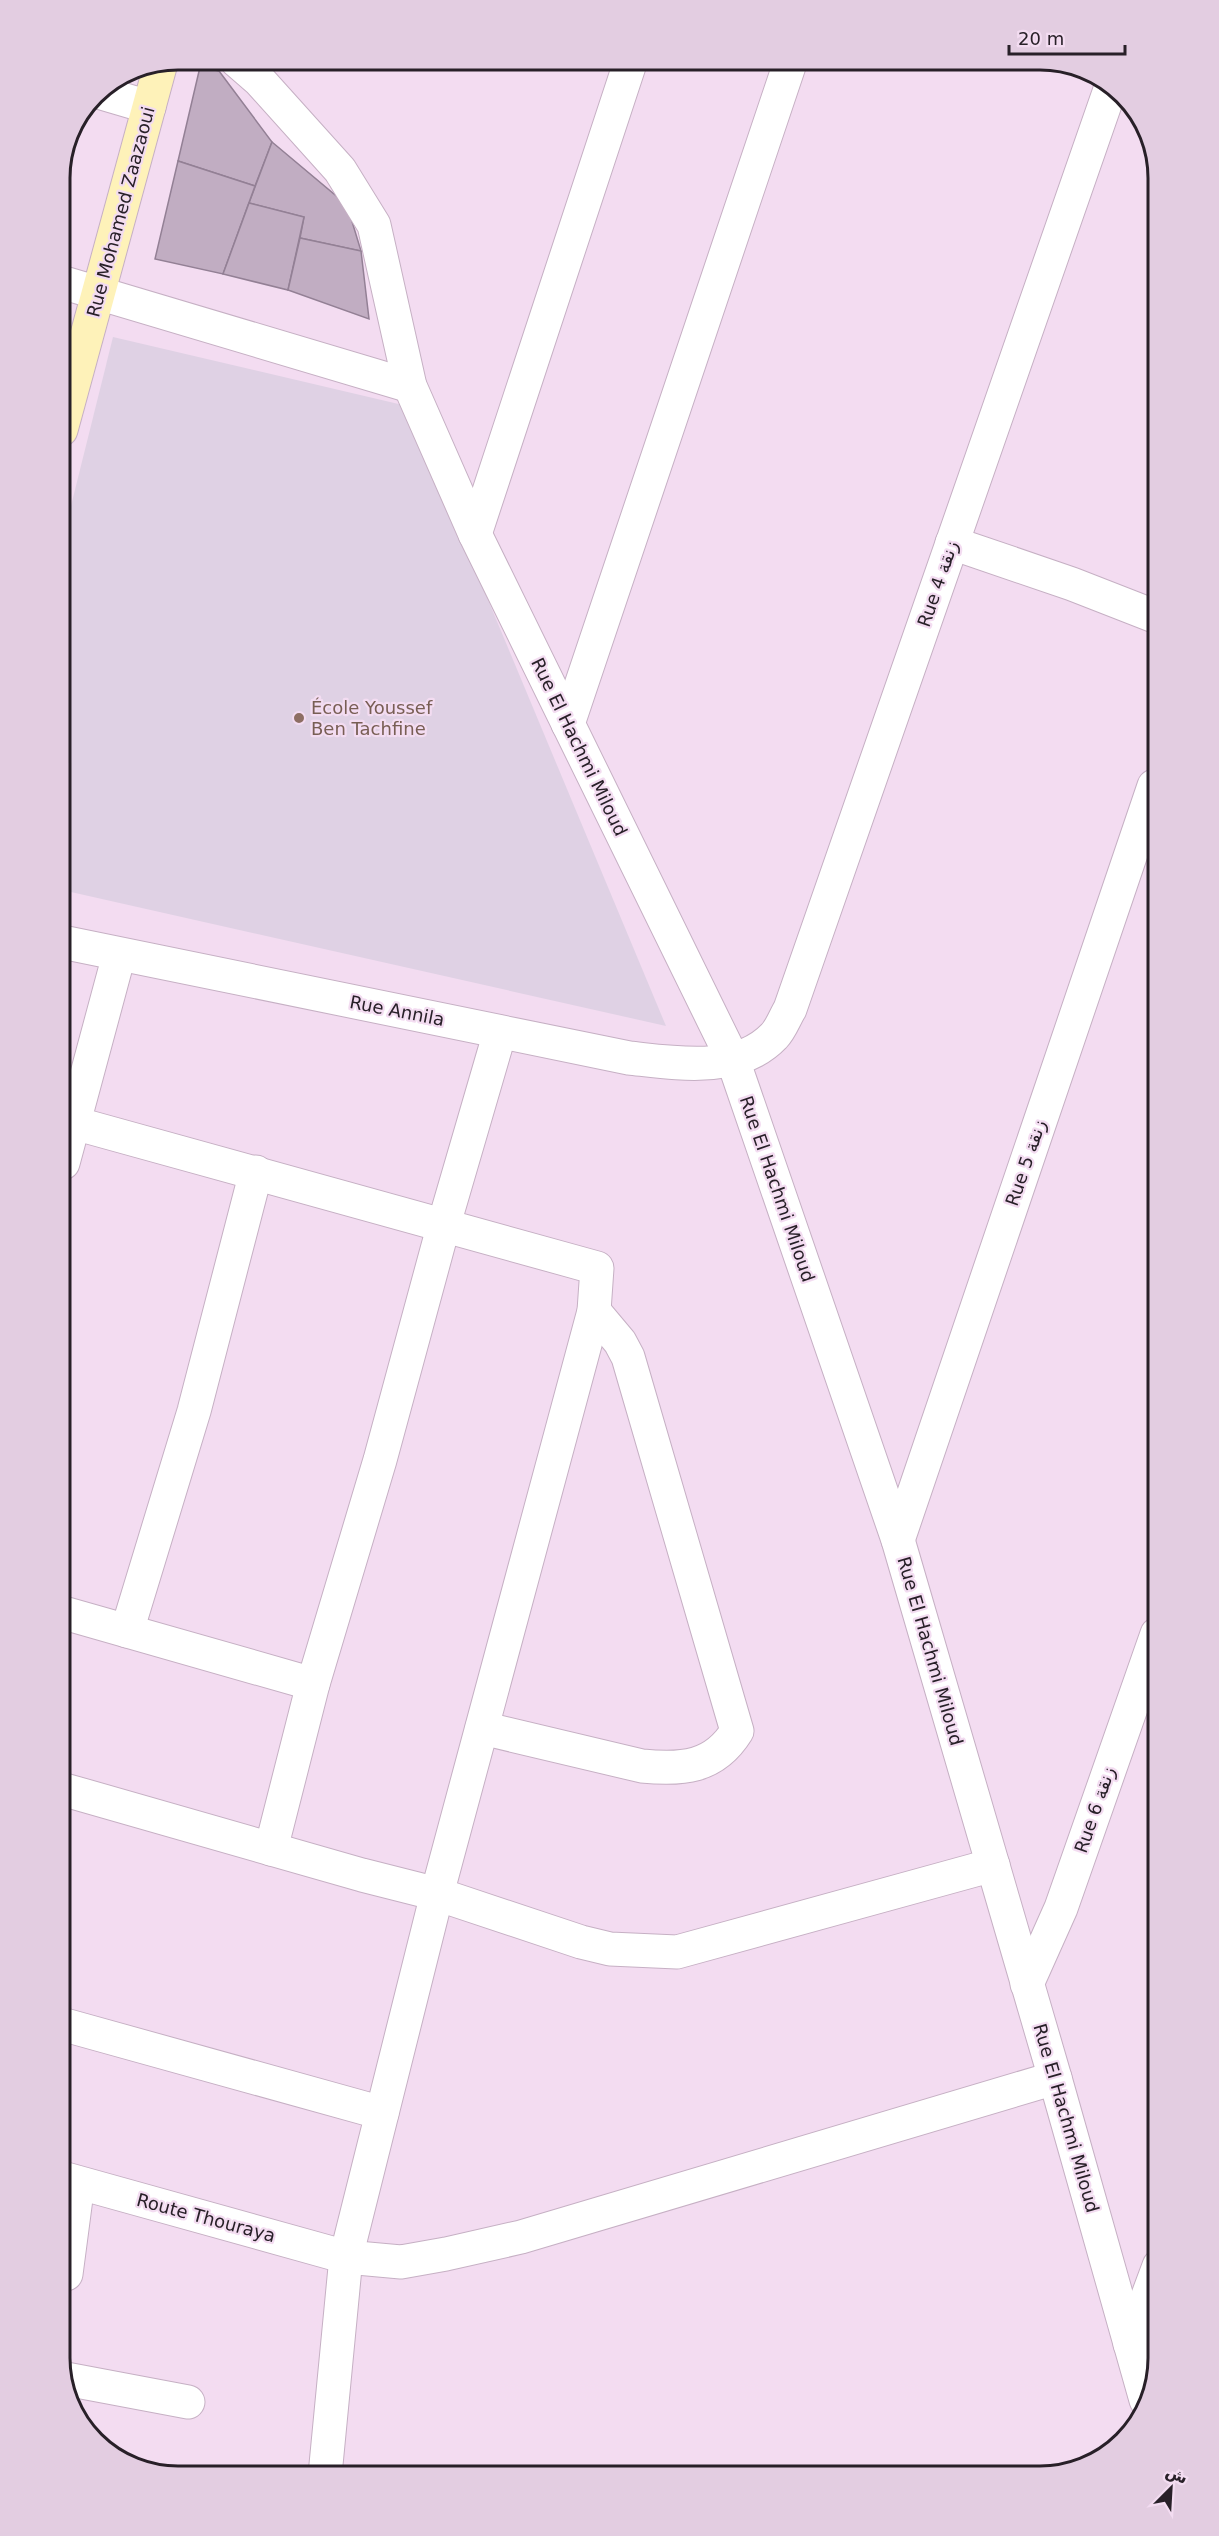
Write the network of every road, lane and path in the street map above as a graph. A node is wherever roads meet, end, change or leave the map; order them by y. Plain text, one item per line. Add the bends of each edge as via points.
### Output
1 (249, 71) edge
2 (627, 71) edge
3 (787, 71) edge
4 (158, 73) edge
5 (1108, 95) edge
6 (110, 96) edge
7 (149, 107) junction
8 (71, 285) edge
9 (99, 292) junction
10 (411, 386) junction
11 (71, 394) edge
12 (475, 534) junction
13 (952, 543) junction
14 (1148, 614) edge
15 (568, 724) junction
16 (1148, 804) edge
17 (71, 944) edge
18 (119, 955) junction
19 (500, 1032) junction
20 (733, 1060) junction
21 (74, 1123) junction
22 (71, 1136) edge
23 (256, 1172) junction
24 (444, 1224) junction
25 (594, 1311) junction
26 (898, 1540) junction
27 (70, 1615) edge
28 (127, 1631) junction
29 (1148, 1660) edge
30 (313, 1684) junction
31 (482, 1728) junction
32 (70, 1792) edge
33 (271, 1849) junction
34 (993, 1865) junction
35 (436, 1893) junction
36 (1027, 1984) junction
37 (70, 2026) edge
38 (1055, 2078) junction
39 (382, 2113) junction
40 (72, 2181) edge
41 (70, 2211) edge
42 (346, 2257) junction
43 (1148, 2296) edge
44 (1130, 2344) junction
45 (73, 2380) edge
46 (1143, 2391) edge
47 (188, 2402) dead end
48 (326, 2465) edge

1 - 10 street, Rue El Hachmi Miloud via 340,170 370,217 384,260
2 - 12 street
3 - 15 street
4 - 7 main road, Rue Mohamed Zaazaoui
5 - 13 street, Rue 4 زنقة
6 - 7 street
7 - 9 main road, Rue Mohamed Zaazaoui
8 - 9 street
9 - 10 street
9 - 11 main road, Rue Mohamed Zaazaoui
10 - 12 street, Rue El Hachmi Miloud
12 - 15 street, Rue El Hachmi Miloud
13 - 14 street
13 - 20 street, Rue 4 زنقة via 790,1008 776,1034 763,1047
15 - 20 street, Rue El Hachmi Miloud
16 - 26 street, Rue 5 زنقة
17 - 18 street, Rue Annila
18 - 19 street, Rue Annila
18 - 21 street
19 - 20 street, Rue Annila via 629,1058 687,1064
19 - 24 street
20 - 26 street, Rue El Hachmi Miloud
21 - 22 street
21 - 23 street
23 - 24 street
23 - 28 street via 194,1411
24 - 25 street via 597,1268
24 - 30 street
25 - 31 street
25 - 31 street via 628,1358 737,1731 723,1750 711,1758 666,1768 642,1766
26 - 34 street, Rue El Hachmi Miloud
27 - 28 street
28 - 30 street
29 - 36 street, Rue 6 زنقة via 1061,1908
30 - 33 street
31 - 35 street
32 - 33 street
33 - 35 street
34 - 35 street via 677,1952 610,1949
34 - 36 street, Rue El Hachmi Miloud
35 - 39 street
36 - 38 street, Rue El Hachmi Miloud
37 - 39 street
38 - 42 street, Route Thouraya via 510,2239 400,2262
38 - 44 street, Rue El Hachmi Miloud
39 - 42 street
40 - 41 street
40 - 42 street, Route Thouraya
42 - 48 street
43 - 44 street
44 - 46 street, Rue El Hachmi Miloud
45 - 47 street

